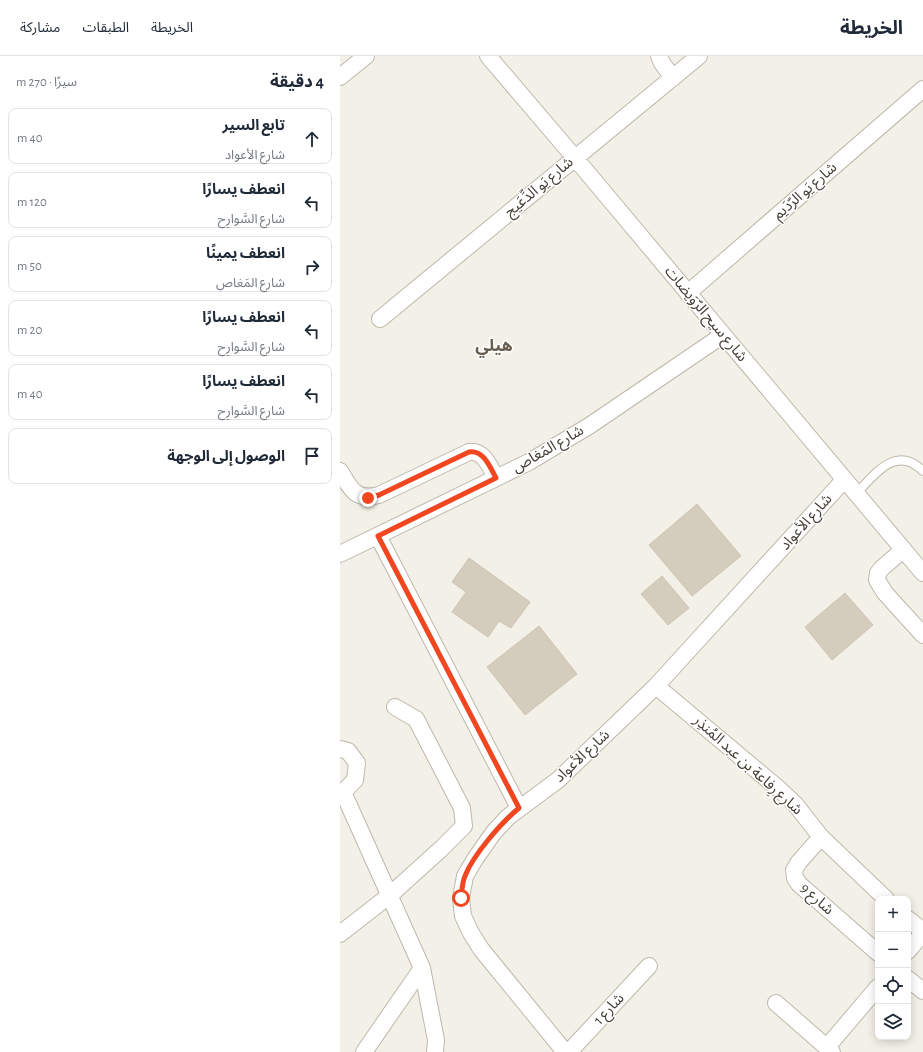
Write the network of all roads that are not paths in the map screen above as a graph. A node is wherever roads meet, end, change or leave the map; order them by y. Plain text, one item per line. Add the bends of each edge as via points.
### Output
1 (366, 56) edge
2 (488, 56) edge
3 (659, 56) edge
4 (699, 56) edge
5 (340, 77) edge
6 (672, 78) junction
7 (923, 89) edge
8 (575, 158) junction
9 (688, 293) junction
10 (380, 319) dead end
11 (723, 335) junction
12 (340, 471) edge
13 (923, 471) edge
14 (496, 478) junction
15 (844, 480) junction
16 (856, 494) junction
17 (378, 536) junction
18 (903, 550) junction
19 (340, 554) edge
20 (923, 573) edge
21 (923, 635) edge
22 (656, 686) junction
23 (395, 706) dead end
24 (340, 749) edge
25 (342, 792) edge
26 (519, 808) junction
27 (822, 837) junction
28 (390, 895) junction
29 (883, 896) edge
30 (911, 922) edge
31 (923, 932) edge
32 (340, 934) edge
33 (911, 947) edge
34 (875, 950) edge
35 (649, 966) dead end
36 (422, 968) junction
37 (911, 981) edge
38 (875, 991) edge
39 (923, 991) edge
40 (776, 1003) dead end
41 (830, 1050) edge
42 (364, 1052) edge
43 (435, 1052) edge
44 (565, 1052) edge
45 (569, 1052) edge

1 - 5 street
2 - 8 street, شارع سيح الرّوَيضات
3 - 6 street
4 - 6 street, شارع يَو الدِّعَيج
6 - 8 street, شارع يَو الدِّعَيج
7 - 9 street, شارع يَو الرّدَيم
8 - 9 street, شارع سيح الرّوَيضات
8 - 10 street, شارع يَو الدِّعَيج
9 - 11 street, شارع سيح الرّوَيضات
11 - 14 street, شارع المَغاص via 589,426 529,462
11 - 15 street, شارع سيح الرّوَيضات
12 - 14 street via 353,492 368,498 474,451 485,458
13 - 16 lane via 909,461 893,461 879,470
14 - 17 street, شارع المَغاص
15 - 16 street, شارع سيح الرّوَيضات
15 - 22 street, شارع الأعواد
16 - 18 street, شارع سيح الرّوَيضات
17 - 19 street, شارع المَغاص
17 - 26 street
18 - 20 street, شارع سيح الرّوَيضات
18 - 21 street via 882,568 877,580 885,593
22 - 26 street, شارع الأعواد via 558,780
22 - 27 street, شارع رِفاعة بن عبد المُنذِر via 779,789
23 - 28 street via 416,719 462,808 464,826
24 - 25 street via 348,751 357,763 355,780
25 - 28 street
26 - 44 street, شارع الأعواد via 494,832 465,876 461,898 463,916 481,949
27 - 29 street, شارع رِفاعة بن عبد المُنذِر
27 - 34 street, شارع 9 via 799,862 794,870 795,878
28 - 32 street
28 - 36 street
30 - 31 street
31 - 33 street
35 - 45 street, شارع 1
36 - 42 street
36 - 43 street via 436,1040
37 - 39 street
38 - 41 street
40 - 41 street

